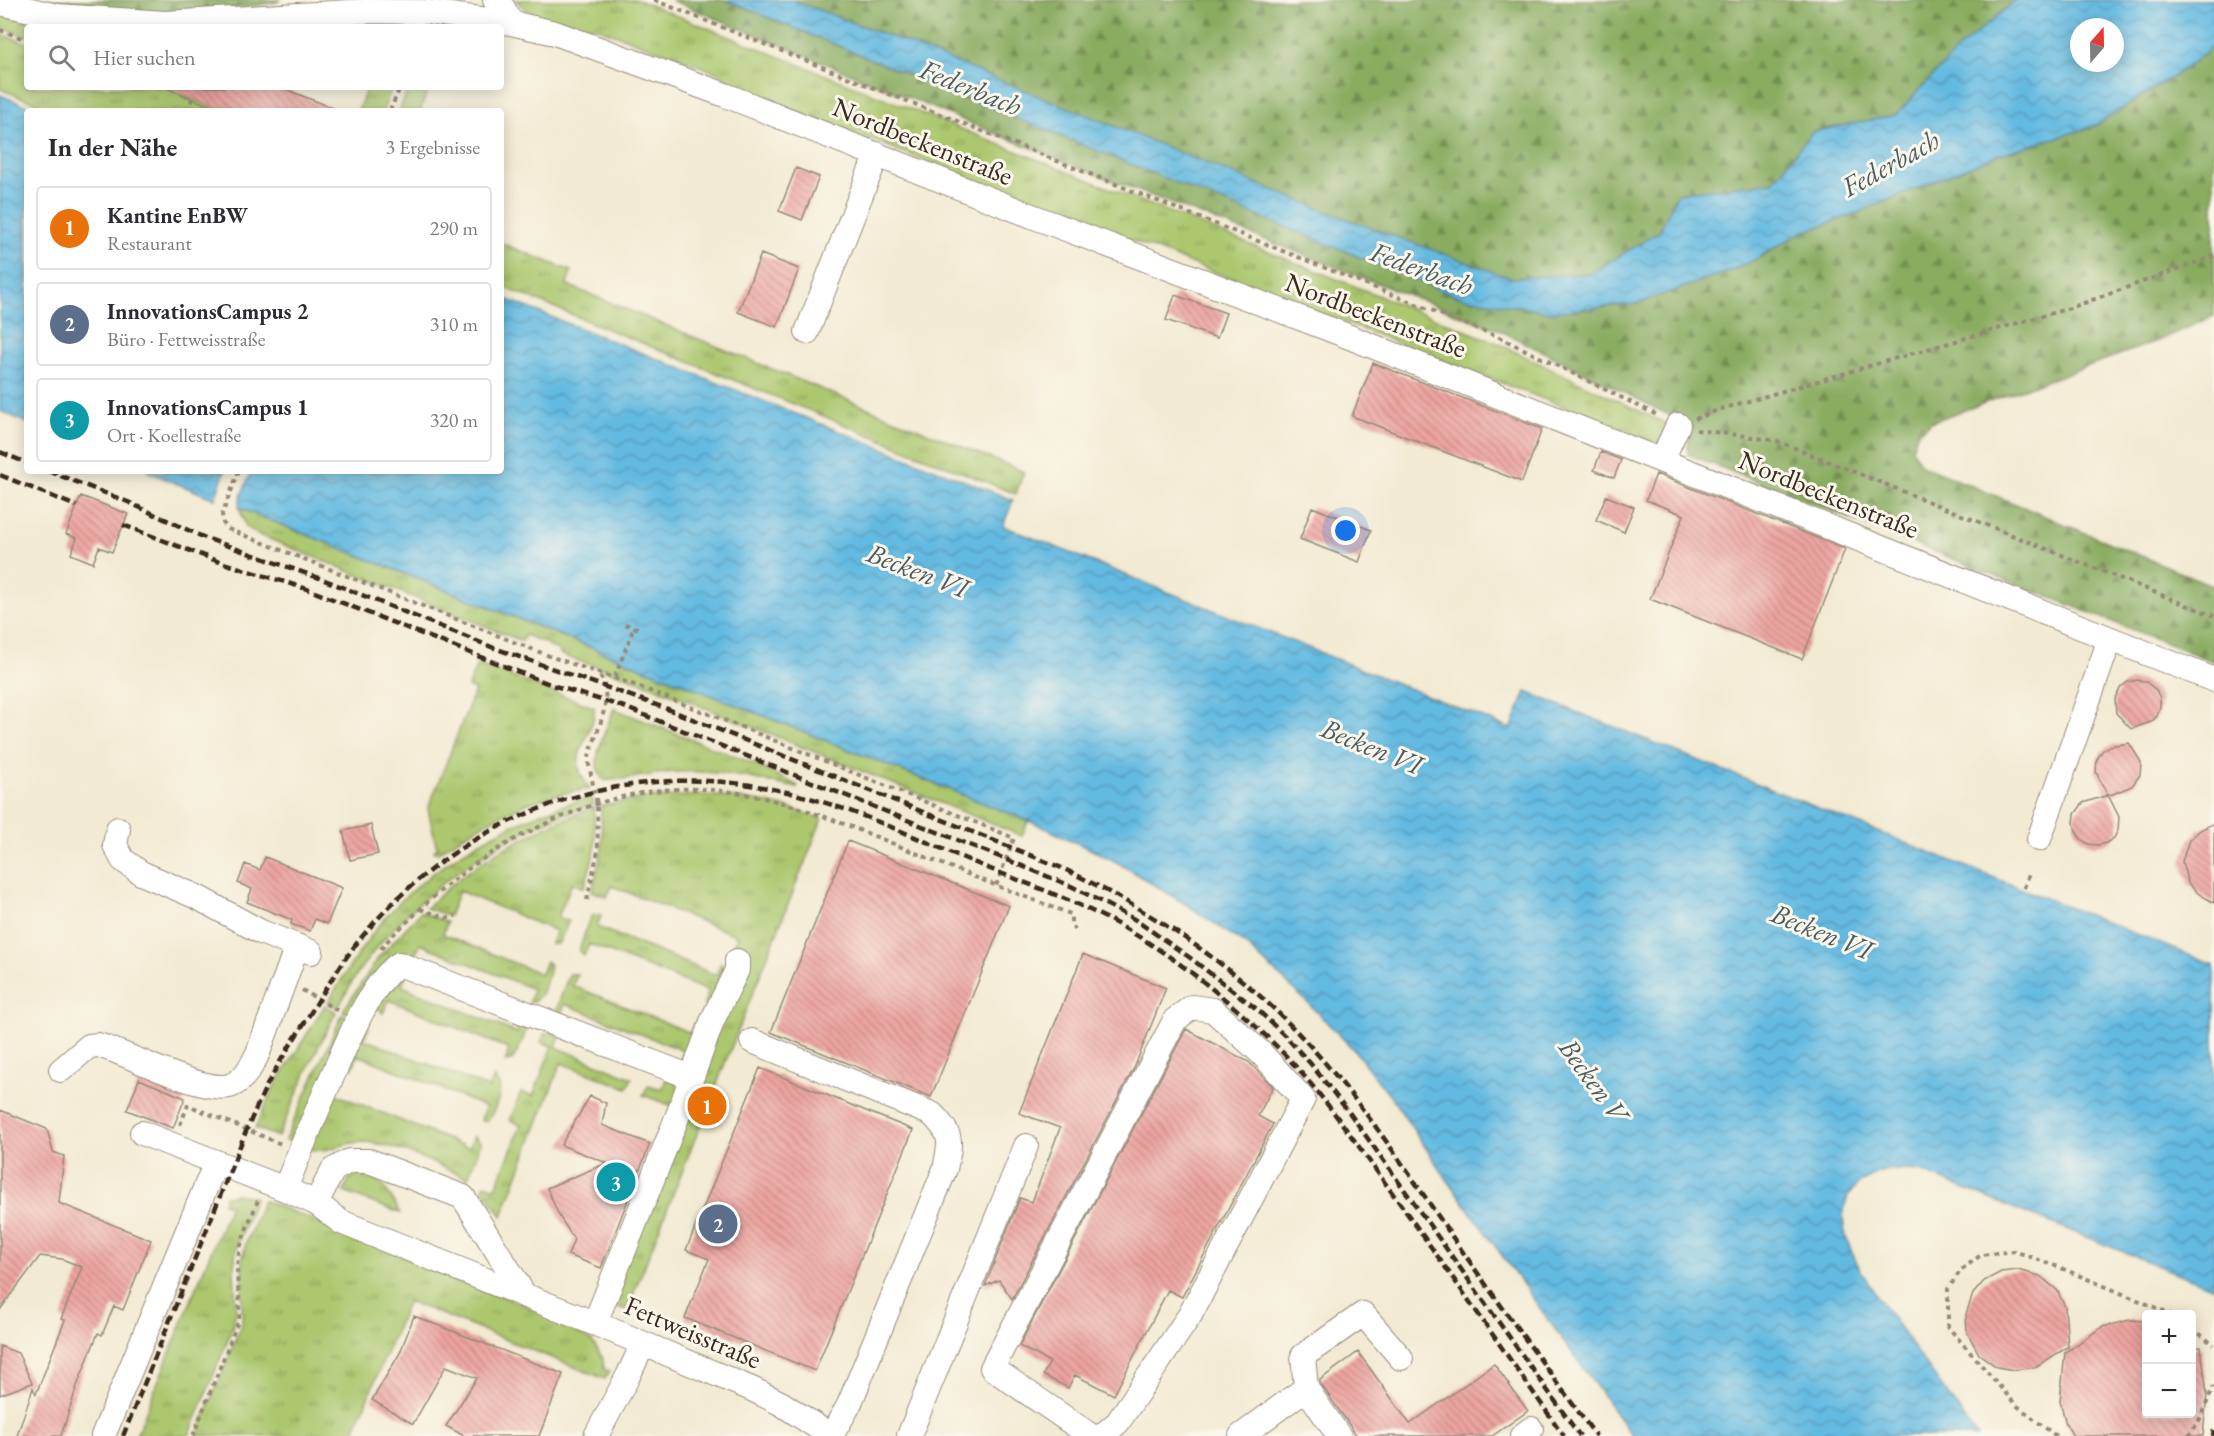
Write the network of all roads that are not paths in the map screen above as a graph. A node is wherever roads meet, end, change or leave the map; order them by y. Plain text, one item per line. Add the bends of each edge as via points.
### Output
1 (495, 0) edge
2 (0, 3) edge
3 (424, 6) edge
4 (512, 23) junction
5 (877, 154) junction
6 (807, 332) dead end
7 (1678, 425) road end
8 (1662, 460) junction
9 (2110, 639) junction
10 (2214, 680) edge
11 (118, 829) dead end
12 (2039, 839) dead end
13 (737, 961) dead end
14 (752, 1041) dead end
15 (62, 1070) dead end
16 (691, 1077) junction
17 (142, 1133) dead end
18 (1026, 1146) dead end
19 (224, 1165) junction
20 (275, 1185) junction
21 (316, 1203) junction
22 (525, 1296) junction
23 (595, 1323) junction
24 (643, 1344) junction
25 (1401, 1359) dead end
26 (1306, 1388) junction
27 (103, 1436) edge
28 (596, 1436) edge
29 (831, 1436) edge
30 (909, 1436) edge
31 (1091, 1436) edge
32 (1102, 1436) edge
33 (1241, 1436) edge
34 (1339, 1436) edge

1 - 4 street
2 - 3 street, Nordbeckenstraße via 57,16 165,23
3 - 4 street, Nordbeckenstraße
4 - 5 street, Nordbeckenstraße via 565,37
5 - 6 street
5 - 8 street, Nordbeckenstraße
7 - 8 street
8 - 9 street, Nordbeckenstraße
9 - 10 street, Nordbeckenstraße
9 - 12 street
11 - 15 street via 116,845 123,860 141,873 304,949 258,1053 239,1081 229,1086 200,1084 98,1045 89,1046
13 - 16 street via 737,970
14 - 29 street via 932,1114 944,1126 950,1143 945,1169 858,1383
16 - 20 street via 399,964 389,970 356,1021 300,1151
16 - 23 street
17 - 19 street, Fettweisstraße
18 - 30 street
19 - 20 street, Fettweisstraße
19 - 27 street
20 - 21 street, Fettweisstraße
21 - 22 street, Fettweisstraße via 341,1222
21 - 22 street via 333,1170 349,1161 369,1161 463,1197
22 - 23 street, Fettweisstraße
23 - 24 street, Fettweisstraße
24 - 28 street
24 - 29 street, Fettweisstraße via 782,1404
25 - 26 street via 1363,1314 1303,1356
26 - 33 street
26 - 34 street
31 - 32 street via 992,1368 1174,1020 1191,1007 1213,1010 1262,1053 1303,1099 1190,1314 1118,1422

